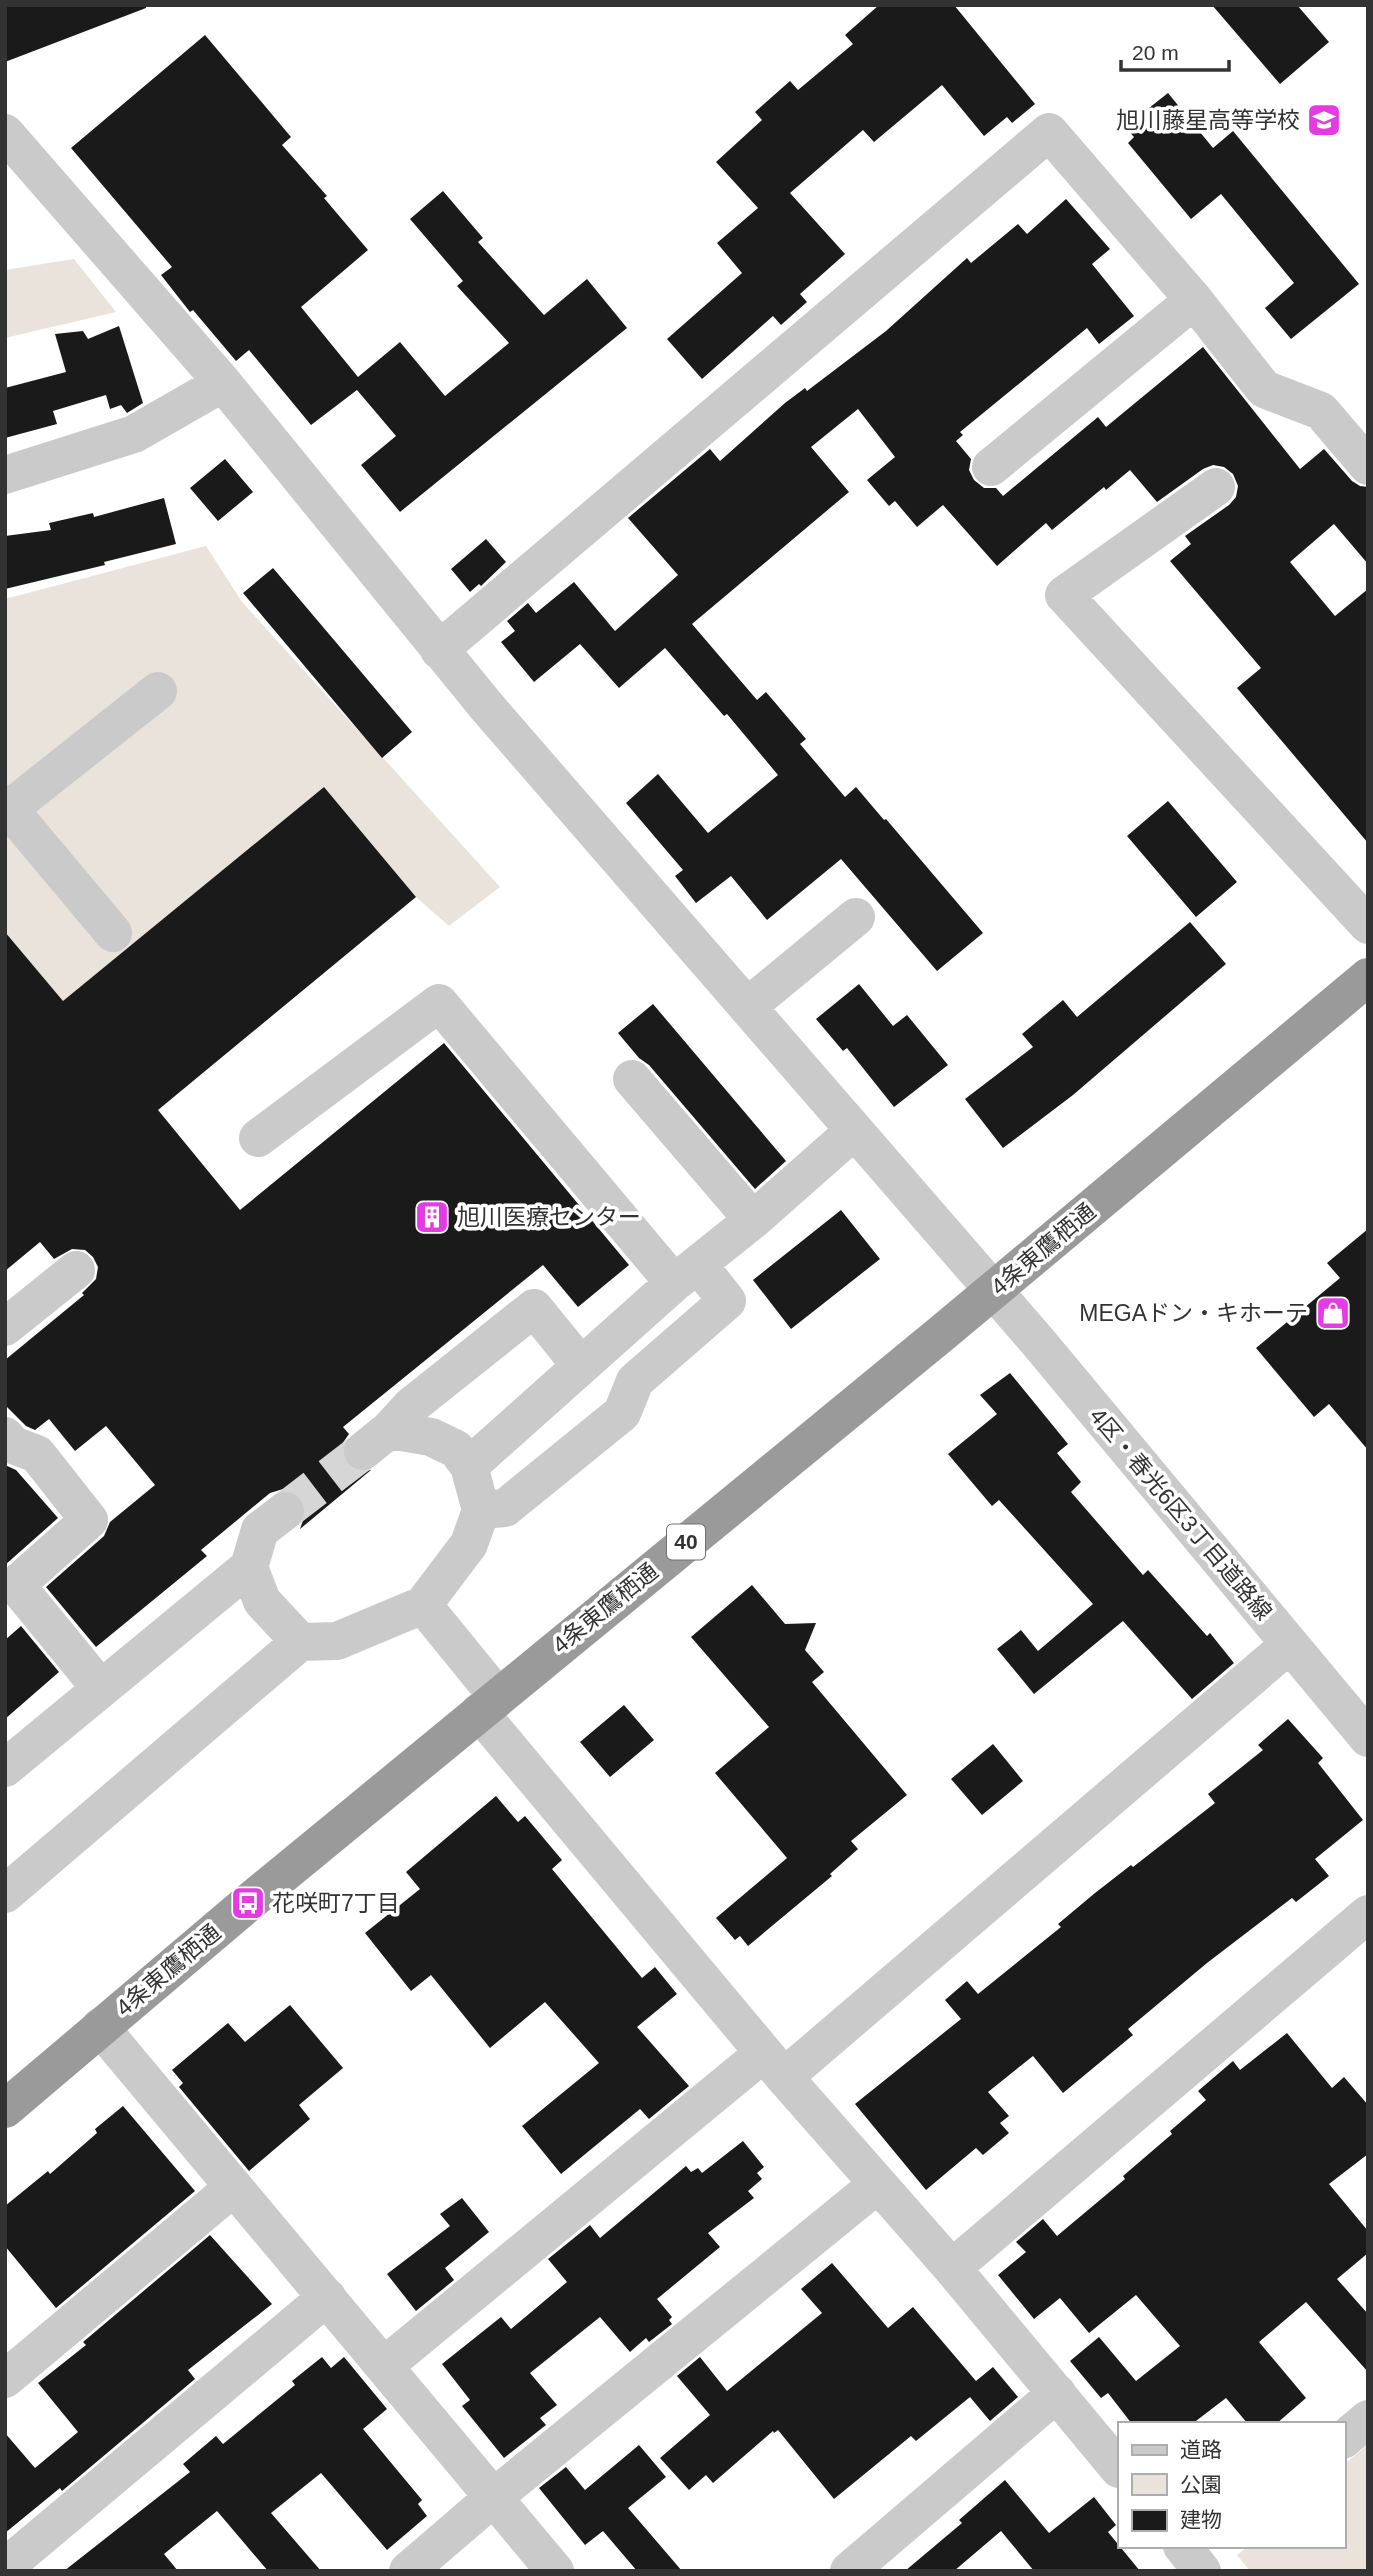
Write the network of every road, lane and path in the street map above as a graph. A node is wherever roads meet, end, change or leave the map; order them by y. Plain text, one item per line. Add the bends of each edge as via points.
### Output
1 (5, 133) edge
2 (1194, 300) junction
3 (223, 383) junction
4 (1368, 466) edge
5 (991, 467) dead end
6 (5, 475) edge
7 (1216, 487) dead end
8 (439, 650) junction
9 (158, 691) dead end
10 (7, 807) edge
11 (856, 917) dead end
12 (1368, 925) edge
13 (113, 933) dead end
14 (1368, 977) edge
15 (747, 1007) junction
16 (632, 1079) dead end
17 (854, 1131) junction
18 (258, 1138) dead end
19 (752, 1220) junction
20 (76, 1270) dead end
21 (686, 1273) junction
22 (992, 1291) junction
23 (5, 1327) edge
24 (581, 1366) junction
25 (5, 1436) edge
26 (469, 1466) junction
27 (481, 1510) junction
28 (285, 1511) tunnel mouth
29 (249, 1567) junction
30 (423, 1605) junction
31 (300, 1642) junction
32 (1290, 1644) junction
33 (101, 1689) junction
34 (488, 1704) junction
35 (1368, 1738) edge
36 (5, 1768) edge
37 (5, 1894) edge
38 (1368, 1914) edge
39 (100, 2027) junction
40 (774, 2065) junction
41 (5, 2109) edge
42 (878, 2184) junction
43 (234, 2187) junction
44 (952, 2268) junction
45 (327, 2297) junction
46 (384, 2366) junction
47 (5, 2379) edge
48 (1057, 2393) junction
49 (1368, 2419) edge
50 (1345, 2438) edge
51 (1118, 2468) edge
52 (494, 2497) junction
53 (5, 2567) edge
54 (408, 2571) edge
55 (555, 2571) edge
56 (849, 2571) edge

1 - 3 street, 4区・春光6区3丁目道路線
2 - 4 street via 1264,389 1321,411
2 - 5 street
2 - 8 street via 1049,132
3 - 6 street via 134,434
3 - 8 street, 4区・春光6区3丁目道路線
7 - 12 street via 1064,595
8 - 15 street, 4区・春光6区3丁目道路線
9 - 10 street
10 - 13 street
11 - 15 street
14 - 22 highway, 4条東鷹栖通 / 40
15 - 17 street, 4区・春光6区3丁目道路線
16 - 19 street
17 - 19 street
17 - 22 street, 4区・春光6区3丁目道路線
18 - 21 street via 439,1003
19 - 21 street
20 - 23 street
21 - 24 street
21 - 27 street via 727,1301 635,1381 622,1413 505,1508
22 - 32 street, 4区・春光6区3丁目道路線
22 - 34 highway, 4条東鷹栖通 / 40
24 - 26 street
24 - 26 street via 534,1308 411,1406 376,1440 431,1437 456,1449
25 - 33 street via 13,1445 37,1454 89,1520 16,1585
26 - 27 street
27 - 30 street via 469,1544
28 - 29 street via 260,1530
29 - 31 street via 262,1601
29 - 33 street
30 - 31 street via 337,1641
30 - 34 street
31 - 37 street
32 - 35 street, 4区・春光6区3丁目道路線
32 - 40 street
33 - 36 street
34 - 39 highway, 4条東鷹栖通 / 40
34 - 40 street
38 - 44 street
39 - 41 highway, 4条東鷹栖通 / 40
39 - 43 street
40 - 42 street
40 - 46 street
42 - 44 street
42 - 52 street
43 - 45 street
43 - 47 street
44 - 48 street
45 - 46 street
45 - 53 street
46 - 52 street
48 - 51 street
48 - 56 street
49 - 50 street
52 - 54 street
52 - 55 street

